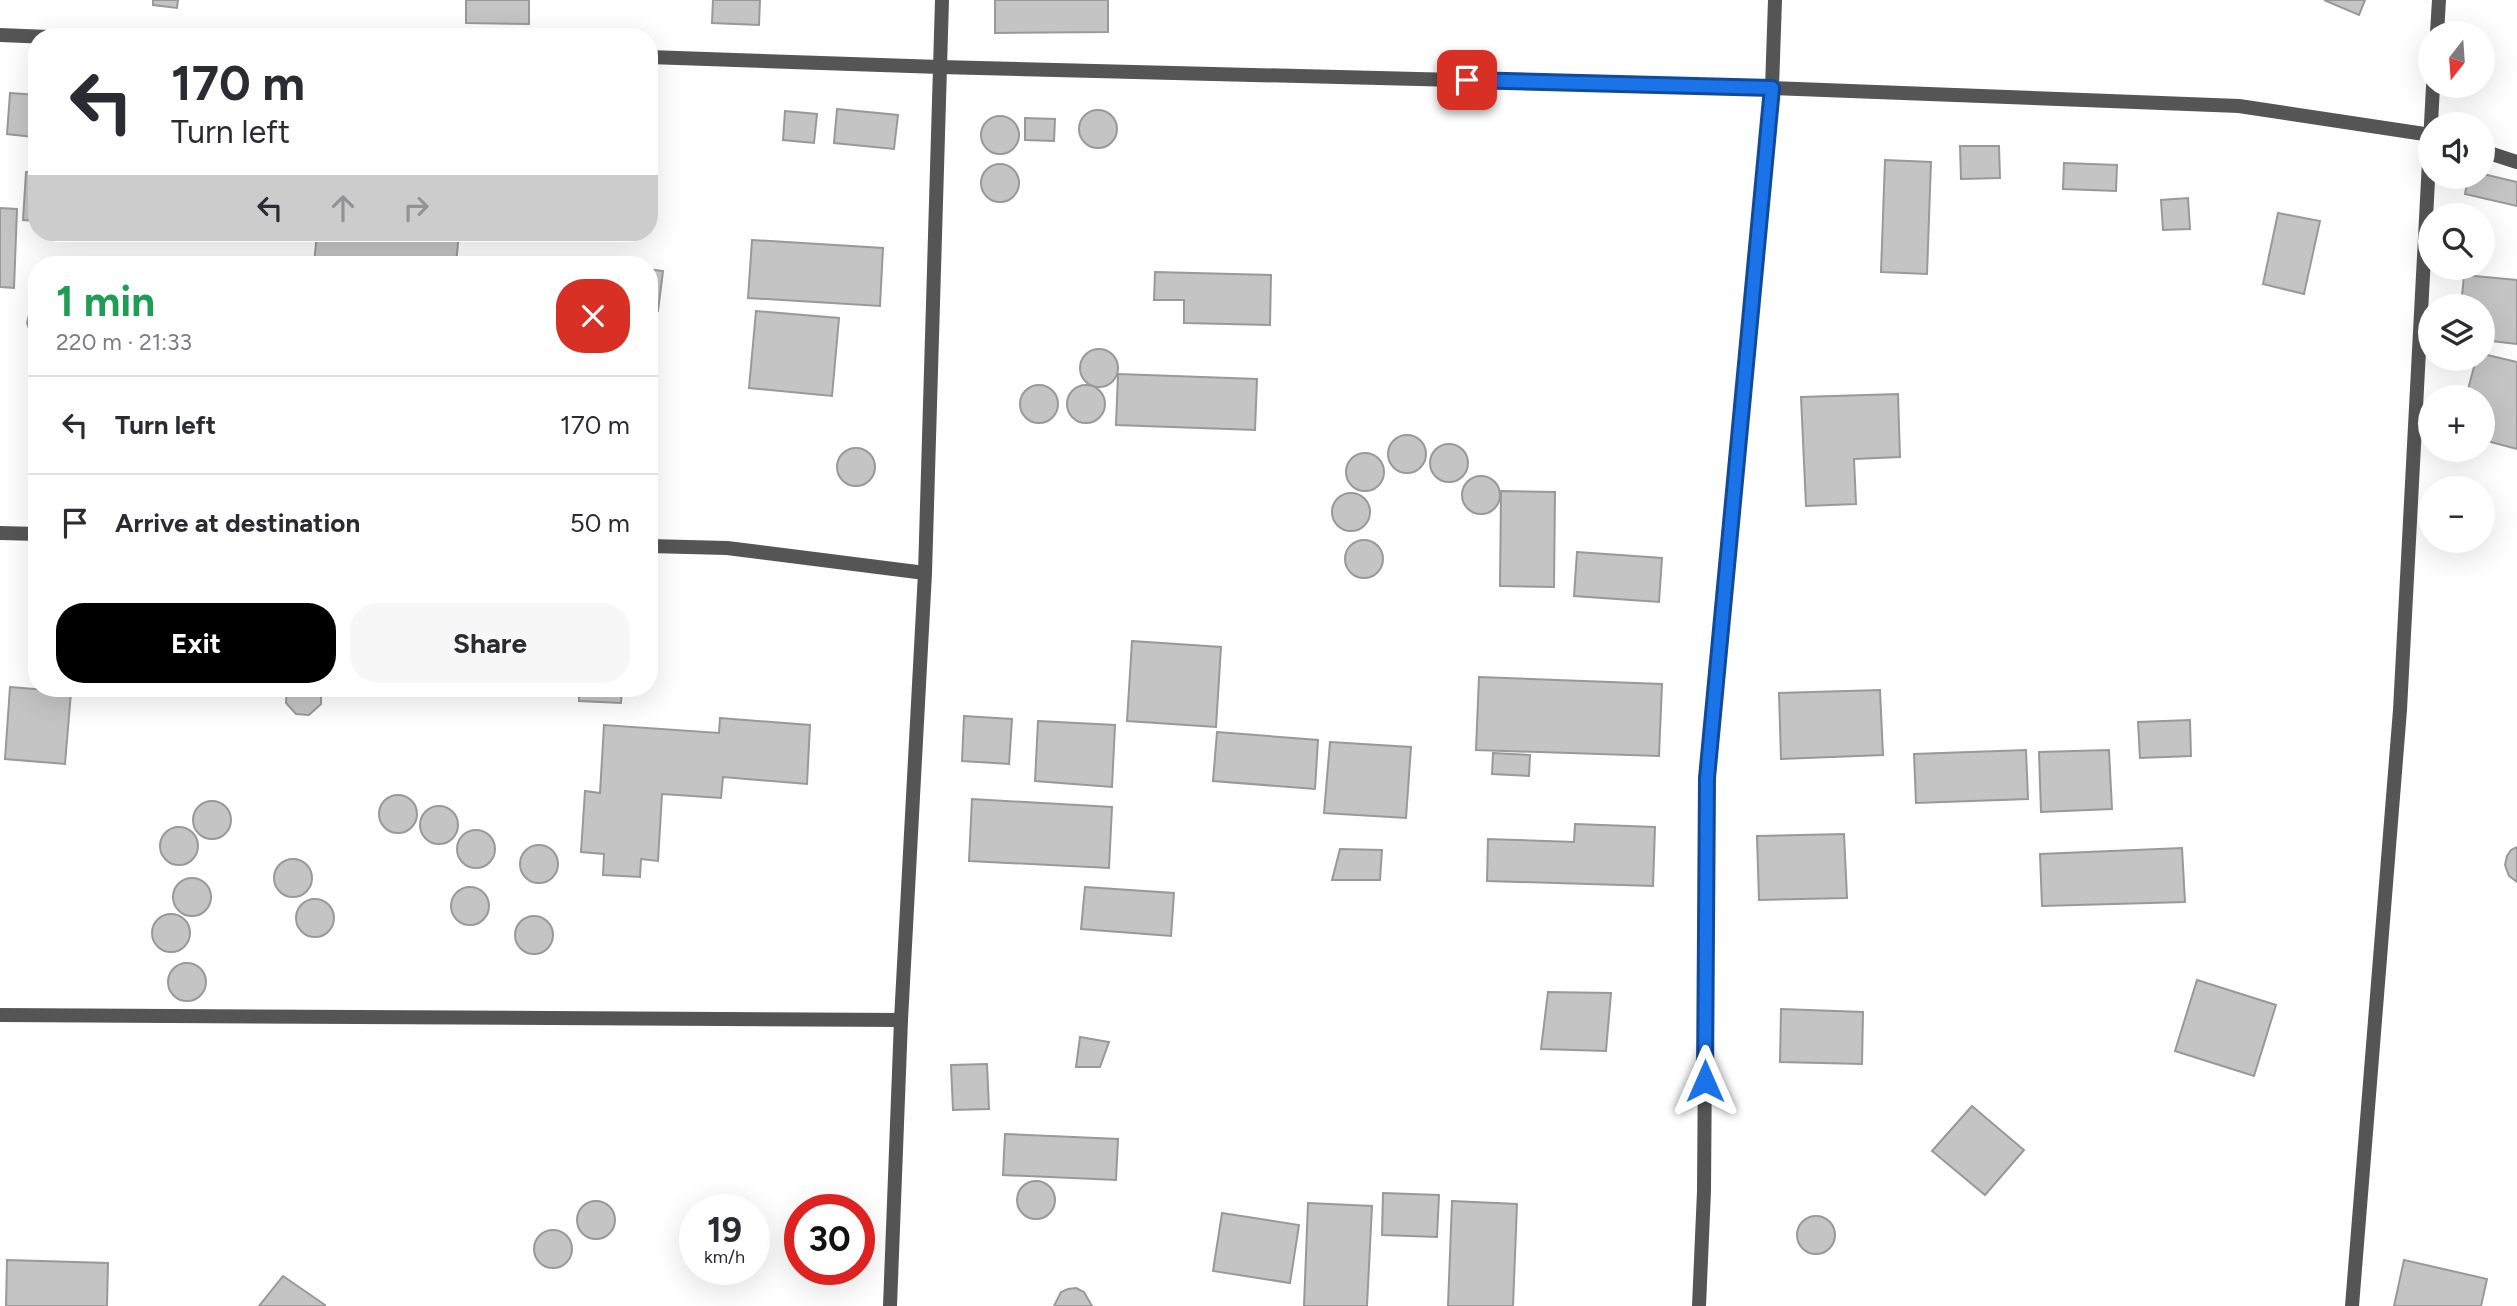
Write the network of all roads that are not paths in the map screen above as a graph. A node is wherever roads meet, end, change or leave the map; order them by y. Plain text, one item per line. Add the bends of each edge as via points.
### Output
1 (942, 0) edge
2 (1775, 0) edge
3 (2439, 0) edge
4 (2438, 21) edge
5 (0, 35) edge
6 (28, 36) edge
7 (658, 57) edge
8 (940, 67) junction
9 (1772, 88) junction
10 (2418, 133) edge
11 (2495, 155) edge
12 (2517, 162) edge
13 (2427, 189) edge
14 (0, 533) edge
15 (28, 534) edge
16 (658, 546) edge
17 (925, 573) junction
18 (0, 1015) edge
19 (901, 1020) junction
20 (890, 1306) edge
21 (1699, 1306) edge
22 (2352, 1306) edge

1 - 8 street
2 - 9 street
3 - 4 street
5 - 6 street
7 - 8 street
8 - 9 street
8 - 17 street
9 - 10 street via 2238,106
9 - 21 street via 1707,778
11 - 12 street
13 - 22 street via 2400,710
14 - 15 street
16 - 17 street via 727,548
17 - 19 street
18 - 19 street
19 - 20 street

